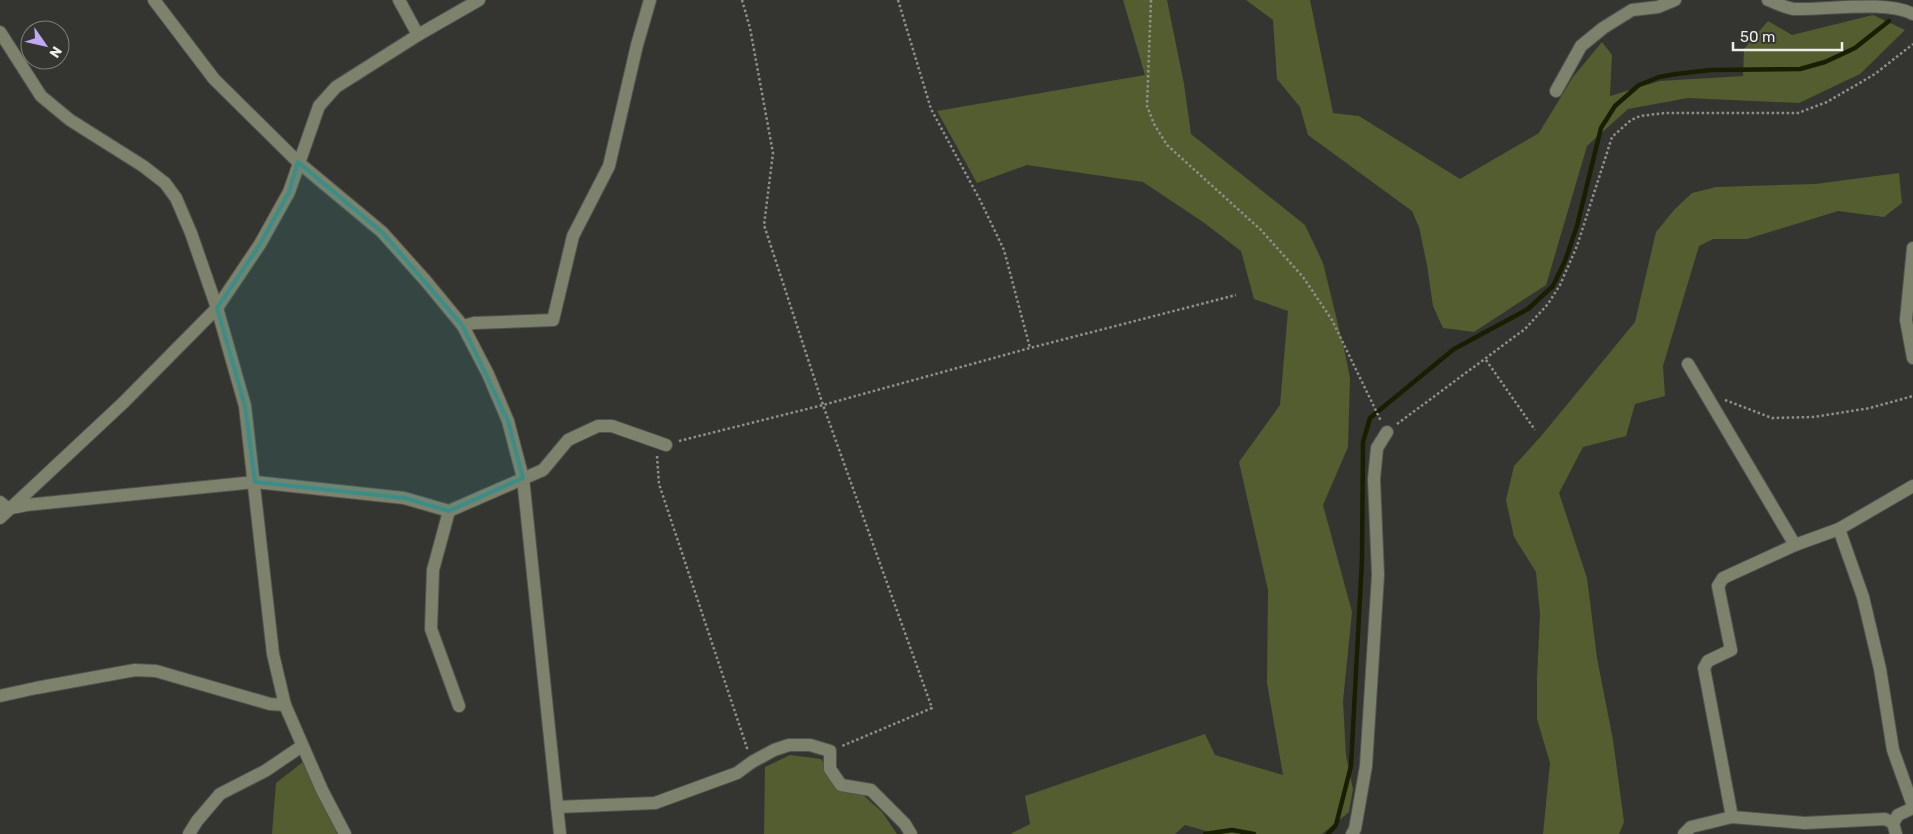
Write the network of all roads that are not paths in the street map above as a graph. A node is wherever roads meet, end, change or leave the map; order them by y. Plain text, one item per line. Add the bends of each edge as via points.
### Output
1 (154, 0) edge
2 (399, 0) edge
3 (479, 0) edge
4 (650, 0) edge
5 (1675, 0) edge
6 (1768, 0) edge
7 (1913, 14) edge
8 (0, 32) edge
9 (418, 35) junction
10 (1556, 92) dead end
11 (298, 162) junction
12 (1913, 248) edge
13 (217, 308) junction
14 (462, 326) junction
15 (1913, 358) edge
16 (1688, 364) dead end
17 (1387, 432) road end
18 (661, 443) road end
19 (522, 478) junction
20 (255, 482) junction
21 (1913, 486) edge
22 (5, 505) edge
23 (449, 510) junction
24 (0, 518) edge
25 (1840, 530) junction
26 (1795, 544) junction
27 (0, 696) edge
28 (285, 705) junction
29 (459, 706) dead end
30 (302, 746) junction
31 (557, 807) junction
32 (1913, 807) edge
33 (1732, 817) junction
34 (1806, 828) edge
35 (1894, 828) edge
36 (189, 834) edge
37 (345, 834) edge
38 (560, 834) edge
39 (911, 834) edge
40 (1352, 834) edge
41 (1684, 834) edge

1 - 11 street via 214,79
2 - 9 street
3 - 9 street
4 - 14 street via 609,166 573,236 553,320
5 - 10 street via 1658,7 1632,10 1603,28 1580,46
6 - 7 street via 1792,9 1879,4 1907,9
8 - 13 street via 41,96 70,120 165,183 176,198 191,233
9 - 11 street via 336,88 319,106
11 - 13 street via 289,192 260,244
11 - 14 street via 382,232
12 - 15 street via 1906,320
13 - 20 street via 245,406
13 - 22 street via 123,403
14 - 19 street via 508,421
16 - 26 street
17 - 40 street via 1377,448 1374,479 1378,575 1366,766
18 - 19 street via 612,426 598,426 568,440 543,470
19 - 23 street
19 - 31 street
20 - 22 street
20 - 23 street via 404,498
20 - 28 street via 273,654
21 - 25 street
22 - 24 street
23 - 29 street via 433,570 431,629
25 - 26 street
25 - 32 street via 1863,597 1880,669 1893,750
26 - 33 street via 1723,578 1718,586 1731,650 1708,661 1704,668
27 - 28 street via 135,670 156,671 270,704
28 - 30 street
30 - 36 street via 266,771 220,794
30 - 37 street
31 - 38 street
31 - 39 street via 655,803 737,773 774,750 810,745 830,751 830,768 841,785 871,790
32 - 35 street via 1898,815
33 - 34 street
33 - 41 street via 1691,826
34 - 35 street via 1885,819

